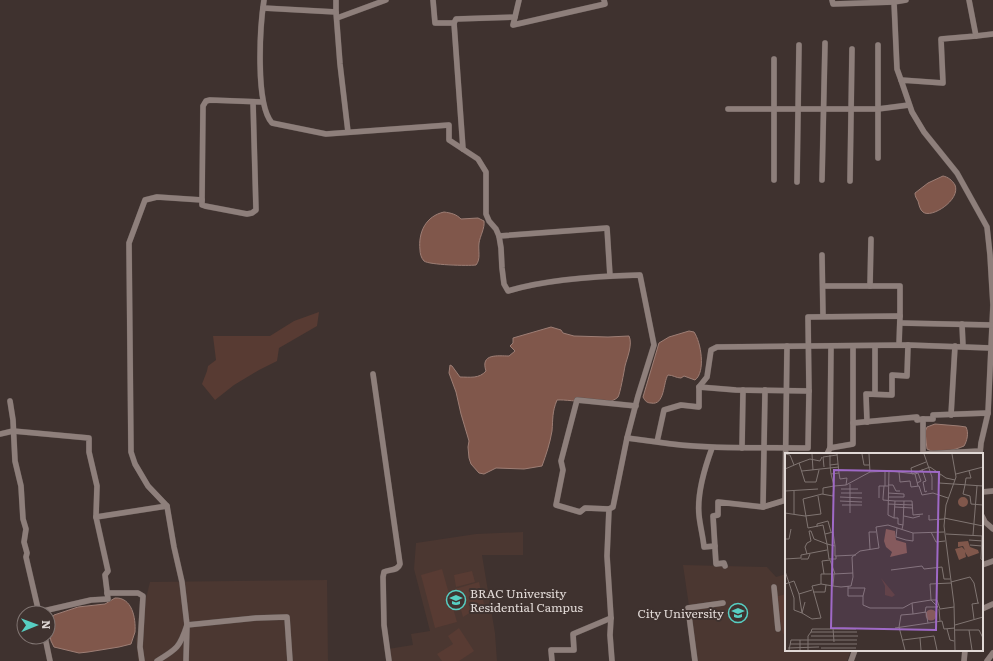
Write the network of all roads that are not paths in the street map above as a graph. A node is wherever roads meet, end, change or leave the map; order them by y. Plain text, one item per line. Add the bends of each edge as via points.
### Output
1 (264, 0) edge
2 (336, 0) edge
3 (386, 0) edge
4 (433, 0) edge
5 (519, 0) edge
6 (604, 0) edge
7 (832, 0) edge
8 (906, 0) edge
9 (969, 0) edge
10 (894, 1) edge
11 (263, 8) junction
12 (337, 15) junction
13 (515, 17) junction
14 (454, 24) junction
15 (993, 34) edge
16 (976, 36) junction
17 (825, 43) dead end
18 (799, 45) dead end
19 (878, 45) dead end
20 (852, 49) dead end
21 (774, 59) dead end
22 (901, 80) junction
23 (253, 102) junction
24 (263, 102) junction
25 (909, 105) junction
26 (728, 109) dead end
27 (773, 109) junction
28 (798, 109) junction
29 (823, 109) junction
30 (851, 109) junction
31 (878, 109) junction
32 (348, 132) junction
33 (463, 149) junction
34 (878, 158) dead end
35 (774, 180) dead end
36 (822, 180) dead end
37 (850, 181) dead end
38 (797, 182) dead end
39 (202, 200) junction
40 (990, 227) edge
41 (499, 236) junction
42 (871, 239) dead end
43 (822, 255) dead end
44 (610, 276) junction
45 (823, 286) junction
46 (870, 286) junction
47 (823, 316) junction
48 (900, 316) junction
49 (900, 323) junction
50 (962, 324) junction
51 (991, 325) junction
52 (809, 345) junction
53 (899, 345) junction
54 (908, 345) junction
55 (787, 346) junction
56 (831, 346) junction
57 (853, 346) junction
58 (875, 346) junction
59 (955, 346) junction
60 (963, 346) junction
61 (991, 348) junction
62 (373, 374) dead end
63 (699, 387) junction
64 (743, 390) junction
65 (765, 390) junction
66 (786, 391) junction
67 (808, 391) junction
68 (875, 394) junction
69 (10, 401) dead end
70 (636, 406) junction
71 (988, 413) junction
72 (952, 415) junction
73 (923, 419) junction
74 (867, 422) junction
75 (853, 423) junction
76 (13, 431) junction
77 (0, 434) edge
78 (627, 438) junction
79 (657, 442) junction
80 (712, 448) junction
81 (742, 448) junction
82 (764, 448) junction
83 (786, 448) junction
84 (830, 448) junction
85 (808, 451) edge
86 (980, 452) edge
87 (786, 453) edge
88 (828, 453) edge
89 (924, 453) edge
90 (952, 453) edge
91 (993, 491) edge
92 (983, 492) edge
93 (785, 500) edge
94 (167, 506) junction
95 (763, 506) junction
96 (609, 509) junction
97 (96, 517) junction
98 (983, 518) edge
99 (993, 529) edge
100 (715, 546) junction
101 (993, 561) edge
102 (983, 565) edge
103 (724, 566) dead end
104 (774, 587) dead end
105 (107, 593) junction
106 (723, 603) dead end
107 (993, 604) edge
108 (37, 605) edge
109 (56, 608) edge
110 (983, 609) edge
111 (611, 618) junction
112 (187, 624) junction
113 (778, 629) dead end
114 (47, 645) edge
115 (855, 651) edge
116 (965, 651) edge
117 (993, 653) edge
118 (50, 661) edge
119 (142, 661) edge
120 (157, 661) edge
121 (186, 661) edge
122 (290, 661) edge
123 (389, 661) edge
124 (552, 661) edge
125 (612, 661) edge
126 (695, 661) edge
127 (851, 661) edge
128 (964, 661) edge
129 (987, 661) edge

1 - 11 street
2 - 12 street
3 - 12 street
4 - 14 street via 435,23
5 - 13 street
6 - 13 street via 605,4 598,6 513,26
7 - 10 street via 833,4
8 - 10 street
9 - 16 street
10 - 22 street via 897,69
11 - 12 street via 318,10
11 - 24 street via 260,57
12 - 32 street
13 - 14 street via 456,19
14 - 33 street
15 - 16 street
16 - 22 street via 941,39 943,83
17 - 29 street
18 - 28 street
19 - 31 street
20 - 30 street
21 - 27 street
22 - 25 street
23 - 24 street
23 - 39 street via 210,100 203,106
23 - 39 street via 256,210 247,214 205,206 202,205
24 - 32 street via 272,124 326,134
25 - 31 street
25 - 40 street via 924,132 957,173
26 - 27 street
27 - 28 street
27 - 35 street
28 - 29 street
28 - 38 street
29 - 30 street
29 - 36 street
30 - 31 street
30 - 37 street
31 - 34 street
32 - 33 street via 449,125 449,140
33 - 41 street via 478,159 486,172 486,214
39 - 94 street via 157,197 145,200 129,243 131,452 148,486
40 - 51 street via 993,305
41 - 44 street via 607,228
41 - 44 street via 504,284 508,291 550,282
42 - 46 street
43 - 45 street
44 - 70 street via 640,275 652,334 654,345
45 - 46 street
45 - 47 street
46 - 48 street via 900,286
47 - 48 street
47 - 52 street via 808,317
48 - 49 street
49 - 50 street
49 - 53 street
50 - 51 street
50 - 60 street
51 - 61 street
52 - 55 street
52 - 56 street
52 - 67 street
53 - 54 street
53 - 58 street
54 - 59 street
54 - 68 street via 908,376 892,375 892,395
55 - 63 street via 717,347 711,350 706,376
55 - 66 street
56 - 57 street
56 - 84 street
57 - 58 street
57 - 75 street
58 - 68 street
59 - 60 street
59 - 72 street
60 - 61 street
61 - 71 street
62 - 123 street via 400,564 396,569 384,572 383,577 384,625
63 - 64 street
63 - 79 street via 698,407 680,405 664,410
64 - 65 street
64 - 81 street
65 - 66 street
65 - 82 street
66 - 67 street
66 - 83 street
67 - 85 street
68 - 74 street via 866,394
69 - 76 street
70 - 78 street
70 - 96 street via 577,400 561,461 563,470 556,505 580,512 585,508
71 - 72 street
71 - 86 street
72 - 73 street via 933,415 933,419
73 - 74 street via 917,420 917,417
73 - 89 street
74 - 75 street
75 - 84 street via 853,444
76 - 77 street
76 - 97 street via 89,438 89,452 97,486
76 - 108 street via 26,529 26,557
78 - 79 street
78 - 96 street via 613,507
79 - 80 street
80 - 81 street
80 - 100 street via 699,505 699,516 704,546
81 - 82 street
82 - 83 street
82 - 95 street
83 - 85 street
83 - 87 street
84 - 88 street
86 - 90 street
91 - 92 street
93 - 95 street
94 - 97 street
94 - 112 street via 182,582
95 - 100 street via 718,502 718,515 713,516
96 - 111 street via 607,556
97 - 105 street via 108,571 105,575
98 - 99 street
100 - 103 street via 716,564 724,563
101 - 102 street
104 - 113 street
105 - 109 street via 106,600 91,600
105 - 119 street via 138,593 142,596
106 - 126 street via 688,608
107 - 110 street
111 - 124 street via 573,634 574,650 551,650
111 - 125 street
112 - 120 street via 178,648
112 - 121 street
112 - 122 street via 287,617
114 - 118 street
115 - 127 street
116 - 128 street
117 - 129 street

